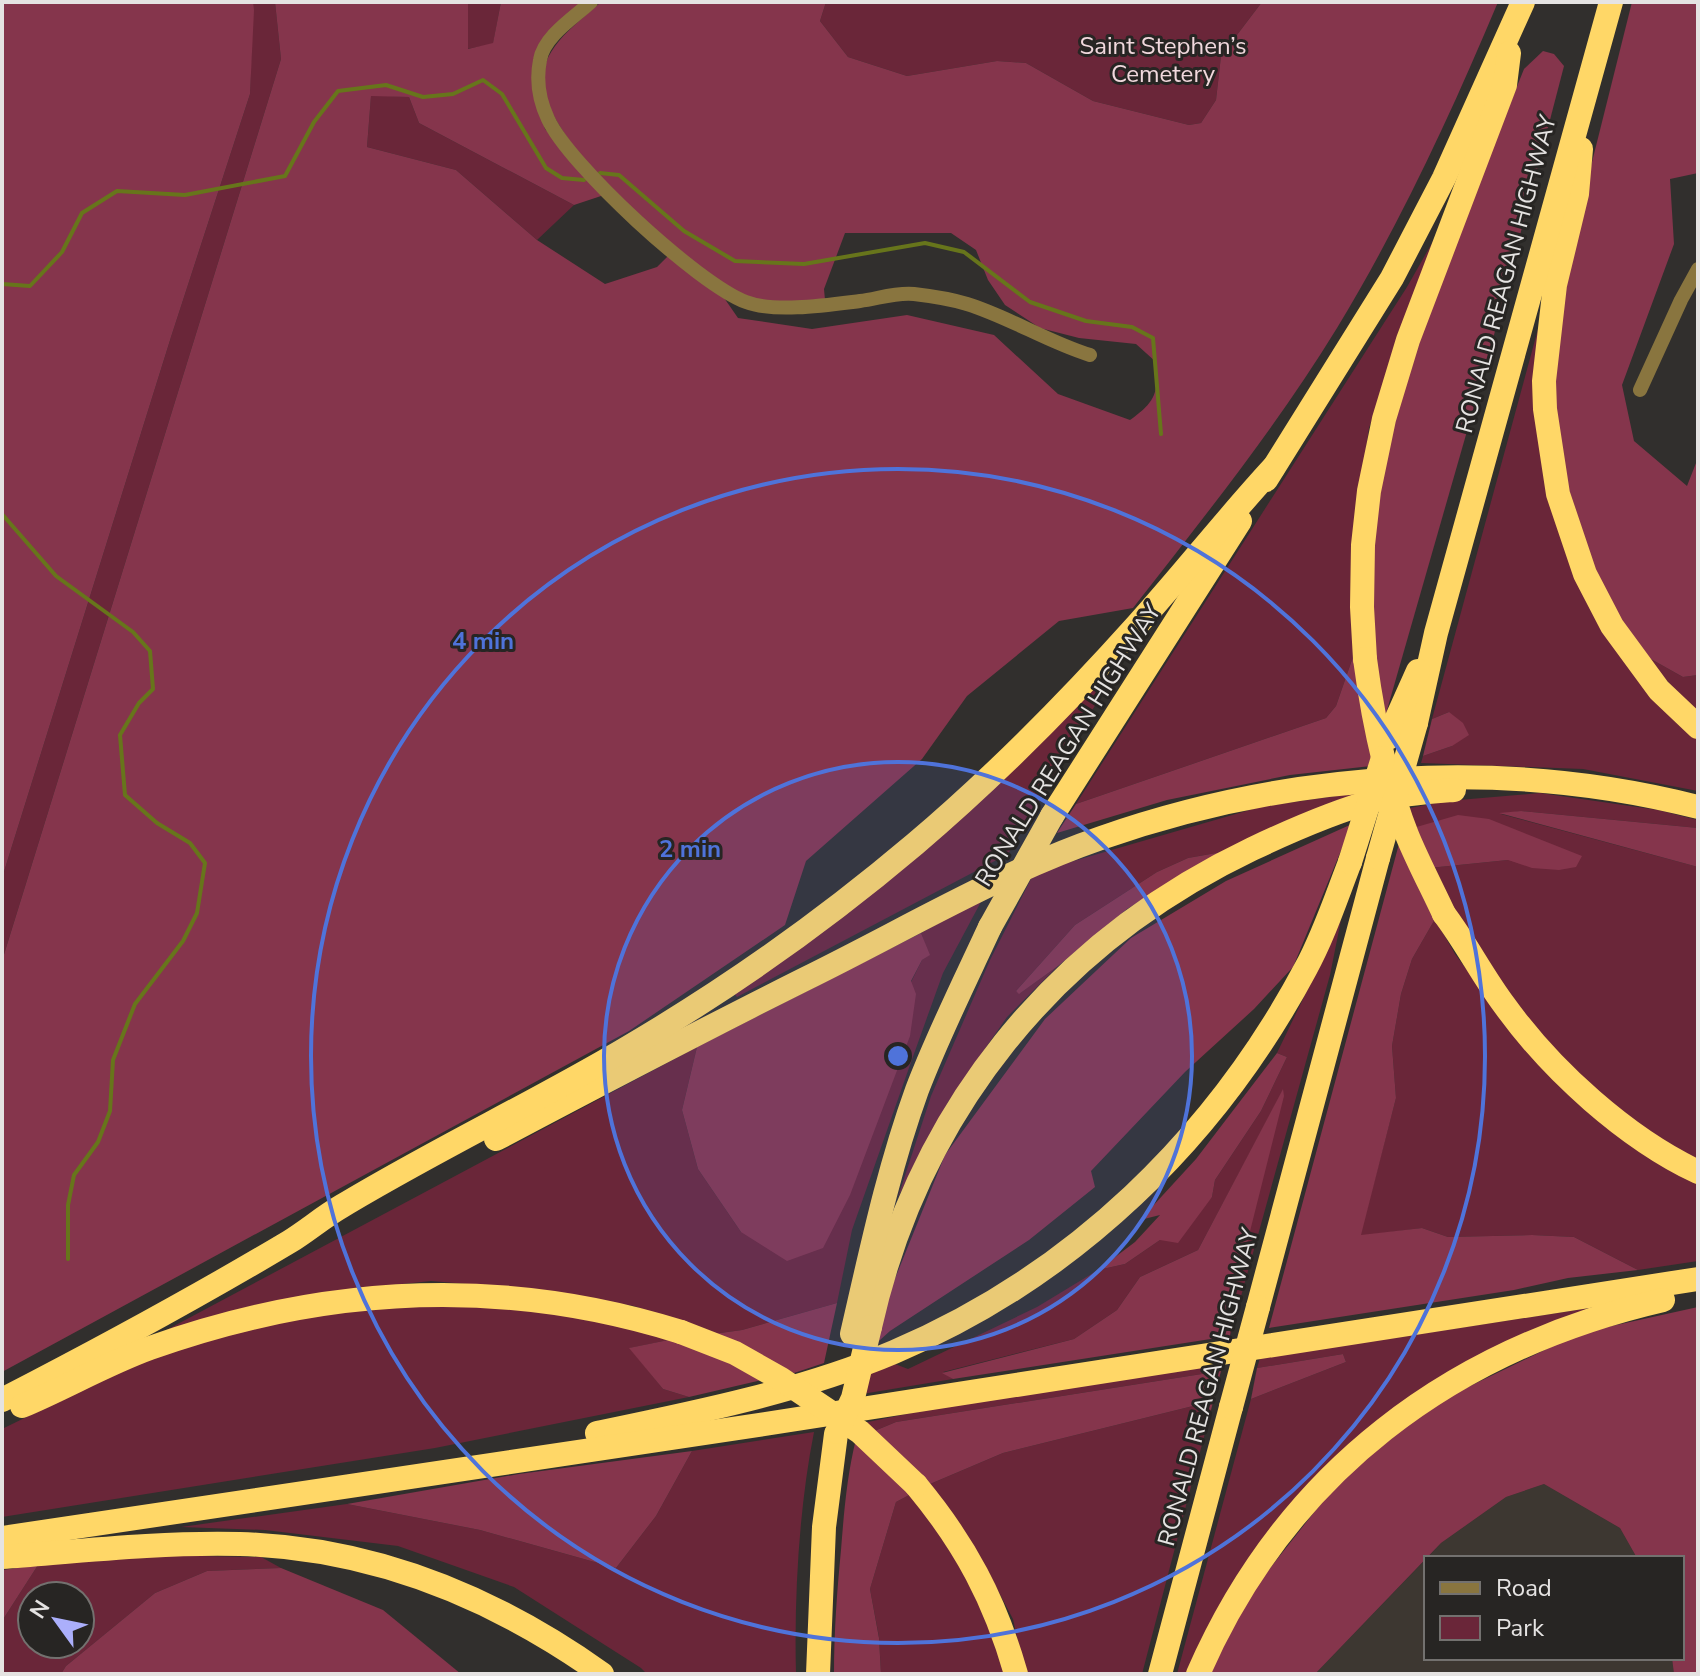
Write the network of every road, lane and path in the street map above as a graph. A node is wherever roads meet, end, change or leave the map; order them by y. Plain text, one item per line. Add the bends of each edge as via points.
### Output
1 (591, 2) edge
2 (1523, 2) edge
3 (1611, 2) edge
4 (1513, 27) junction
5 (1585, 95) junction
6 (1698, 269) edge
7 (1090, 355) dead end
8 (1640, 390) dead end
9 (1273, 468) junction
10 (1436, 633) junction
11 (1698, 727) edge
12 (1536, 781) junction
13 (1698, 807) edge
14 (1698, 1172) edge
15 (293, 1240) junction
16 (1698, 1279) edge
17 (1698, 1293) edge
18 (861, 1331) junction
19 (2, 1400) edge
20 (2, 1414) edge
21 (467, 1467) junction
22 (2, 1538) edge
23 (2, 1557) edge
24 (602, 1674) edge
25 (818, 1674) edge
26 (1016, 1674) edge
27 (1160, 1674) edge
28 (1198, 1674) edge

1 - 7 street via 554,36 540,57 539,96 548,120 612,197 710,280 744,301 770,307 911,294 965,303
2 - 4 highway, RONALD REAGAN HIGHWAY
3 - 5 highway, RONALD REAGAN HIGHWAY
4 - 9 highway, RONALD REAGAN HIGHWAY via 1392,278
4 - 14 highway, bridge via 1505,85 1408,340 1369,491 1362,595 1375,725 1407,834 1444,914 1509,1011 1563,1073 1626,1128
5 - 10 highway, RONALD REAGAN HIGHWAY
5 - 11 highway via 1577,194 1555,285 1546,357 1545,409 1553,467 1566,524 1612,626 1659,690
6 - 8 street
9 - 15 highway via 1082,685 948,815 872,878 704,1000 339,1207
9 - 18 highway, RONALD REAGAN HIGHWAY, bridge via 1052,816 990,927 909,1114 884,1195
10 - 21 highway, bridge via 1388,738 1350,862 1308,965 1223,1098 1177,1153 1099,1228 1044,1270 973,1313 893,1352 723,1406 526,1448
10 - 27 highway, RONALD REAGAN HIGHWAY, bridge
12 - 13 highway
12 - 15 highway via 1411,777 1347,782 1244,800 1101,838 981,888 341,1221
12 - 18 highway via 1378,800 1308,823 1216,866 1097,948 1020,1022 956,1109 901,1222
15 - 19 highway
16 - 21 highway
17 - 28 highway via 1618,1310 1515,1348 1399,1417 1323,1485 1277,1538 1231,1606
18 - 25 highway, RONALD REAGAN HIGHWAY, bridge via 836,1434 824,1527
20 - 26 highway, bridge via 146,1349 270,1312 370,1297 439,1294 516,1298 629,1316 735,1353 860,1432 916,1485 964,1550 991,1600
21 - 22 highway
23 - 24 highway via 207,1544 312,1551 424,1579 491,1605

